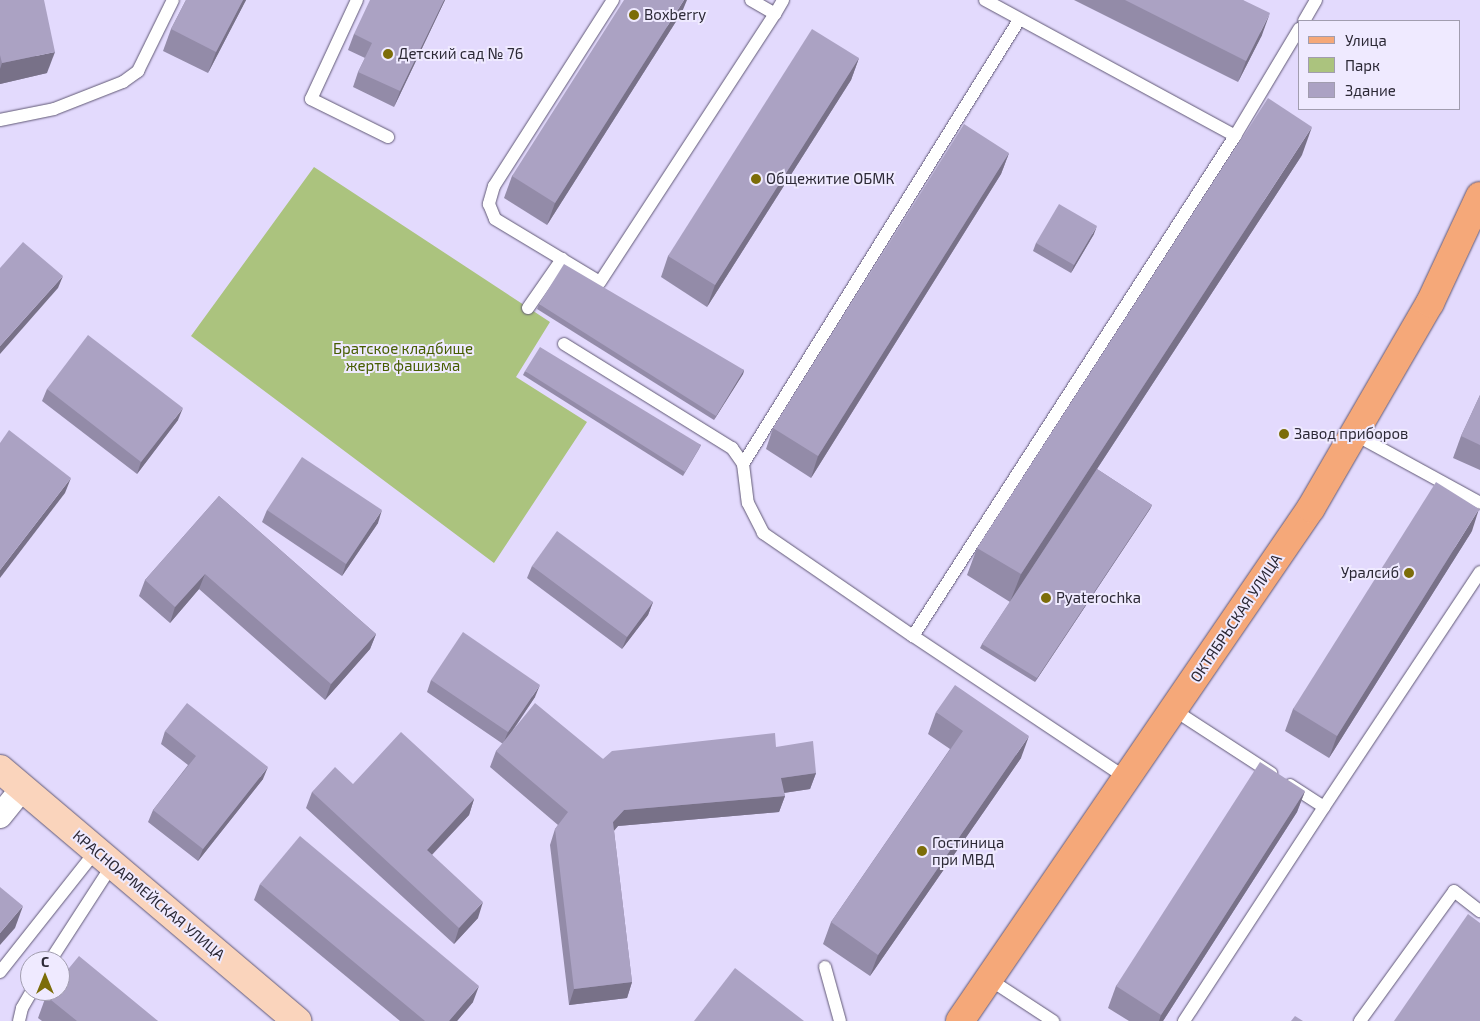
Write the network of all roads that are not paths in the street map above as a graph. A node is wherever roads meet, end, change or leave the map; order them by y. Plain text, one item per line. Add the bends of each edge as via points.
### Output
1 (173, 0) edge
2 (357, 0) edge
3 (612, 0) edge
4 (751, 0) edge
5 (783, 0) edge
6 (985, 0) edge
7 (1316, 0) edge
8 (775, 14) junction
9 (1019, 20) junction
10 (1305, 20) edge
11 (1298, 31) edge
12 (0, 120) edge
13 (1235, 136) junction
14 (388, 137) dead end
15 (1480, 196) edge
16 (562, 259) junction
17 (528, 308) dead end
18 (564, 344) dead end
19 (1356, 435) junction
20 (743, 464) junction
21 (1480, 503) edge
22 (1480, 572) edge
23 (913, 636) junction
24 (1174, 710) junction
25 (0, 769) edge
26 (1126, 778) junction
27 (22, 788) junction
28 (1324, 807) junction
29 (0, 816) edge
30 (104, 858) junction
31 (1480, 911) edge
32 (55, 951) edge
33 (825, 967) dead end
34 (0, 972) edge
35 (989, 978) junction
36 (26, 1001) edge
37 (19, 1021) edge
38 (297, 1021) edge
39 (840, 1021) edge
40 (960, 1021) edge
41 (1053, 1021) edge
42 (1184, 1021) edge
43 (1360, 1021) edge

1 - 12 lane via 138,71 123,82 54,109
2 - 14 lane via 311,99
3 - 16 lane via 494,186 489,204 495,219
4 - 8 lane
5 - 8 lane
6 - 9 lane
7 - 10 lane
8 - 16 lane via 600,282
9 - 13 lane
9 - 20 lane
11 - 13 lane
13 - 23 lane
15 - 19 main road, ОКТЯБРЬСКАЯ УЛИЦА via 1430,303
16 - 17 lane
18 - 20 lane via 710,432 732,448
19 - 21 lane
19 - 24 main road, ОКТЯБРЬСКАЯ УЛИЦА via 1311,508
20 - 23 lane via 748,503 763,533
22 - 28 lane
23 - 26 lane
24 - 26 main road, ОКТЯБРЬСКАЯ УЛИЦА
24 - 28 lane
25 - 27 street, КРАСНОАРМЕЙСКАЯ УЛИЦА
26 - 35 main road, ОКТЯБРЬСКАЯ УЛИЦА
27 - 29 street
27 - 30 street, КРАСНОАРМЕЙСКАЯ УЛИЦА
28 - 42 lane
30 - 32 lane
30 - 34 lane
30 - 38 street, КРАСНОАРМЕЙСКАЯ УЛИЦА
31 - 43 lane via 1454,891
33 - 39 lane
35 - 40 main road, ОКТЯБРЬСКАЯ УЛИЦА
35 - 41 lane
36 - 37 lane

